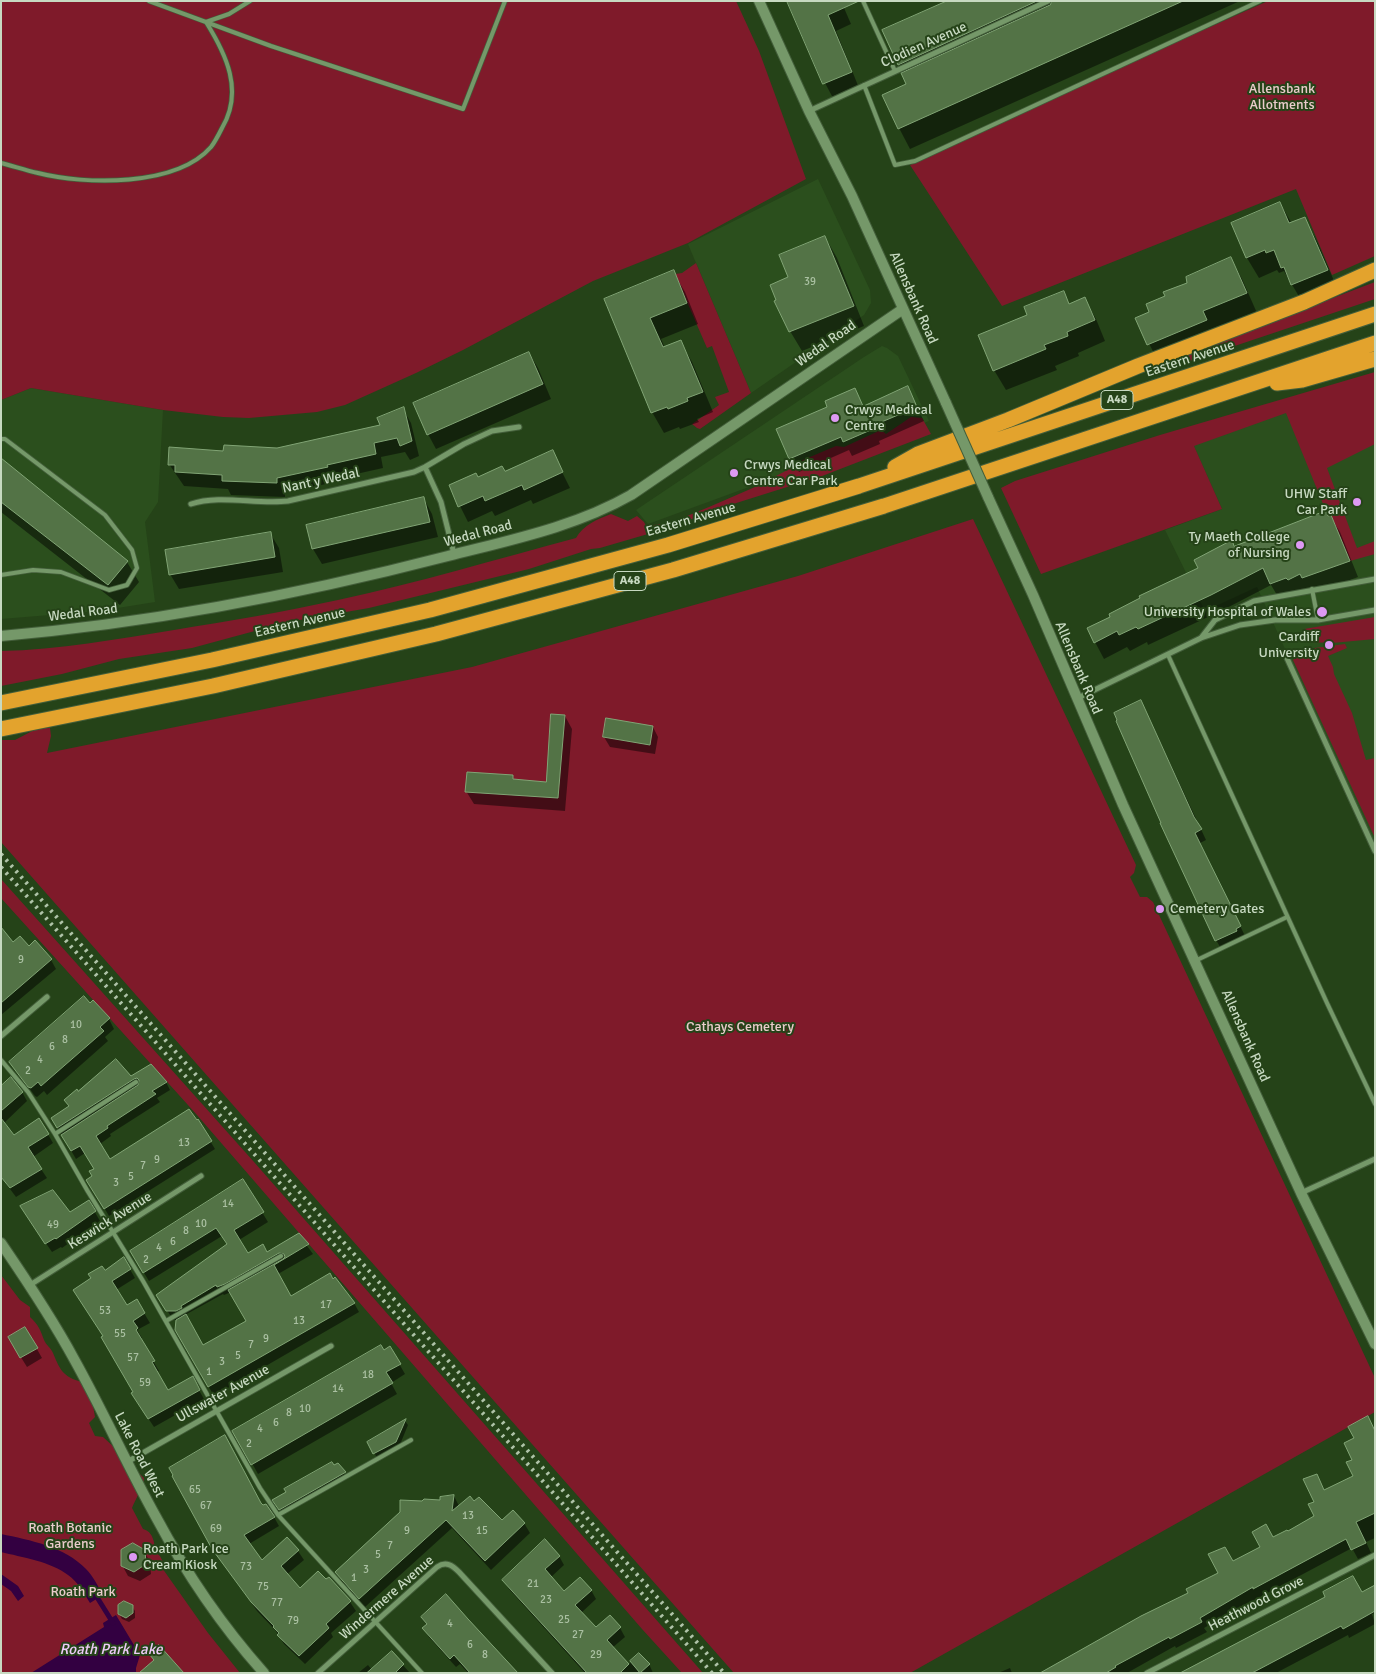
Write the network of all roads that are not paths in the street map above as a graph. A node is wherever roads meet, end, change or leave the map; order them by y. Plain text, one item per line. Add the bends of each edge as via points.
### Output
1 (149, 1) edge
2 (250, 1) edge
3 (505, 1) edge
4 (759, 1) edge
5 (863, 1) edge
6 (1048, 1) edge
7 (1260, 1) edge
8 (206, 22) junction
9 (895, 70) junction
10 (864, 85) junction
11 (809, 110) junction
12 (1, 163) edge
13 (1375, 270) edge
14 (903, 309) junction
15 (1375, 314) edge
16 (1375, 343) edge
17 (1375, 359) edge
18 (1247, 386) junction
19 (520, 427) dead end
20 (1, 439) edge
21 (425, 467) junction
22 (859, 486) junction
23 (191, 504) dead end
24 (454, 555) junction
25 (1, 574) edge
26 (1375, 579) edge
27 (1312, 589) junction
28 (1375, 610) edge
29 (1318, 620) junction
30 (1, 636) edge
31 (1201, 638) junction
32 (1168, 655) junction
33 (1286, 656) dead end
34 (1077, 698) junction
35 (1, 703) edge
36 (1, 729) edge
37 (1375, 851) edge
38 (1287, 917) junction
39 (1196, 960) junction
40 (47, 997) dead end
41 (1, 1036) edge
42 (1, 1060) edge
43 (136, 1082) dead end
44 (1375, 1104) edge
45 (55, 1134) junction
46 (1375, 1159) edge
47 (201, 1176) dead end
48 (1302, 1193) junction
49 (113, 1232) junction
50 (1, 1243) edge
51 (281, 1256) dead end
52 (30, 1285) junction
53 (166, 1321) junction
54 (1375, 1344) edge
55 (331, 1346) dead end
56 (216, 1411) junction
57 (411, 1440) dead end
58 (127, 1462) junction
59 (278, 1515) junction
60 (1375, 1555) edge
61 (375, 1623) junction
62 (264, 1673) edge
63 (318, 1673) edge
64 (422, 1673) edge
65 (552, 1673) edge
66 (1147, 1673) edge

1 - 8 lane
2 - 8 lane via 229,14
3 - 8 lane via 463,109
4 - 11 street, Allensbank Road
5 - 9 lane
6 - 9 street, Clodien Avenue
7 - 10 lane via 915,161 894,165
8 - 12 lane via 227,61 232,88 229,117 211,146 198,159 178,170 134,179 81,180 39,174
9 - 10 street, Clodien Avenue
10 - 11 street, Clodien Avenue
11 - 14 street, Allensbank Road
13 - 22 highway via 1304,302 918,454
14 - 24 street, Wedal Road via 619,502 551,528
14 - 34 street, Allensbank Road, bridge
15 - 22 highway, Eastern Avenue / A48
16 - 18 highway, A48
17 - 18 highway via 1302,380
18 - 36 highway, A48 via 884,506 673,570 436,634 213,686
19 - 21 street, Nant y Wedal via 492,431
20 - 25 lane via 106,515 132,550 138,568 126,585 108,590 61,572 33,570
21 - 23 street, Nant y Wedal via 288,501 204,500
21 - 24 street via 440,502
22 - 35 highway, Eastern Avenue / A48 via 668,545 430,610 212,660
24 - 30 street, Wedal Road via 246,603 60,631
26 - 27 street
27 - 29 lane
27 - 31 street via 1254,601 1215,620
28 - 29 street
29 - 31 street via 1275,620
31 - 32 street
32 - 34 street
32 - 38 lane
33 - 37 street
34 - 39 street, Allensbank Road
38 - 39 lane
38 - 44 lane
39 - 48 street, Allensbank Road
40 - 41 street
42 - 45 lane via 28,1092
43 - 45 lane
45 - 49 lane
46 - 48 street
47 - 49 street, Keswick Avenue
48 - 54 street, Allensbank Road
49 - 52 street, Keswick Avenue
49 - 53 lane
50 - 52 street, Lake Road West
51 - 53 lane
52 - 58 street, Lake Road West via 71,1352
53 - 56 lane
55 - 56 street, Ullswater Avenue
56 - 58 street, Ullswater Avenue
56 - 59 lane
57 - 59 lane
58 - 62 street, Lake Road West via 188,1572
59 - 61 lane
60 - 66 street, Heathwood Grove
61 - 63 street, Windermere Avenue
61 - 64 lane
61 - 65 street, Windermere Avenue via 437,1567 450,1564

